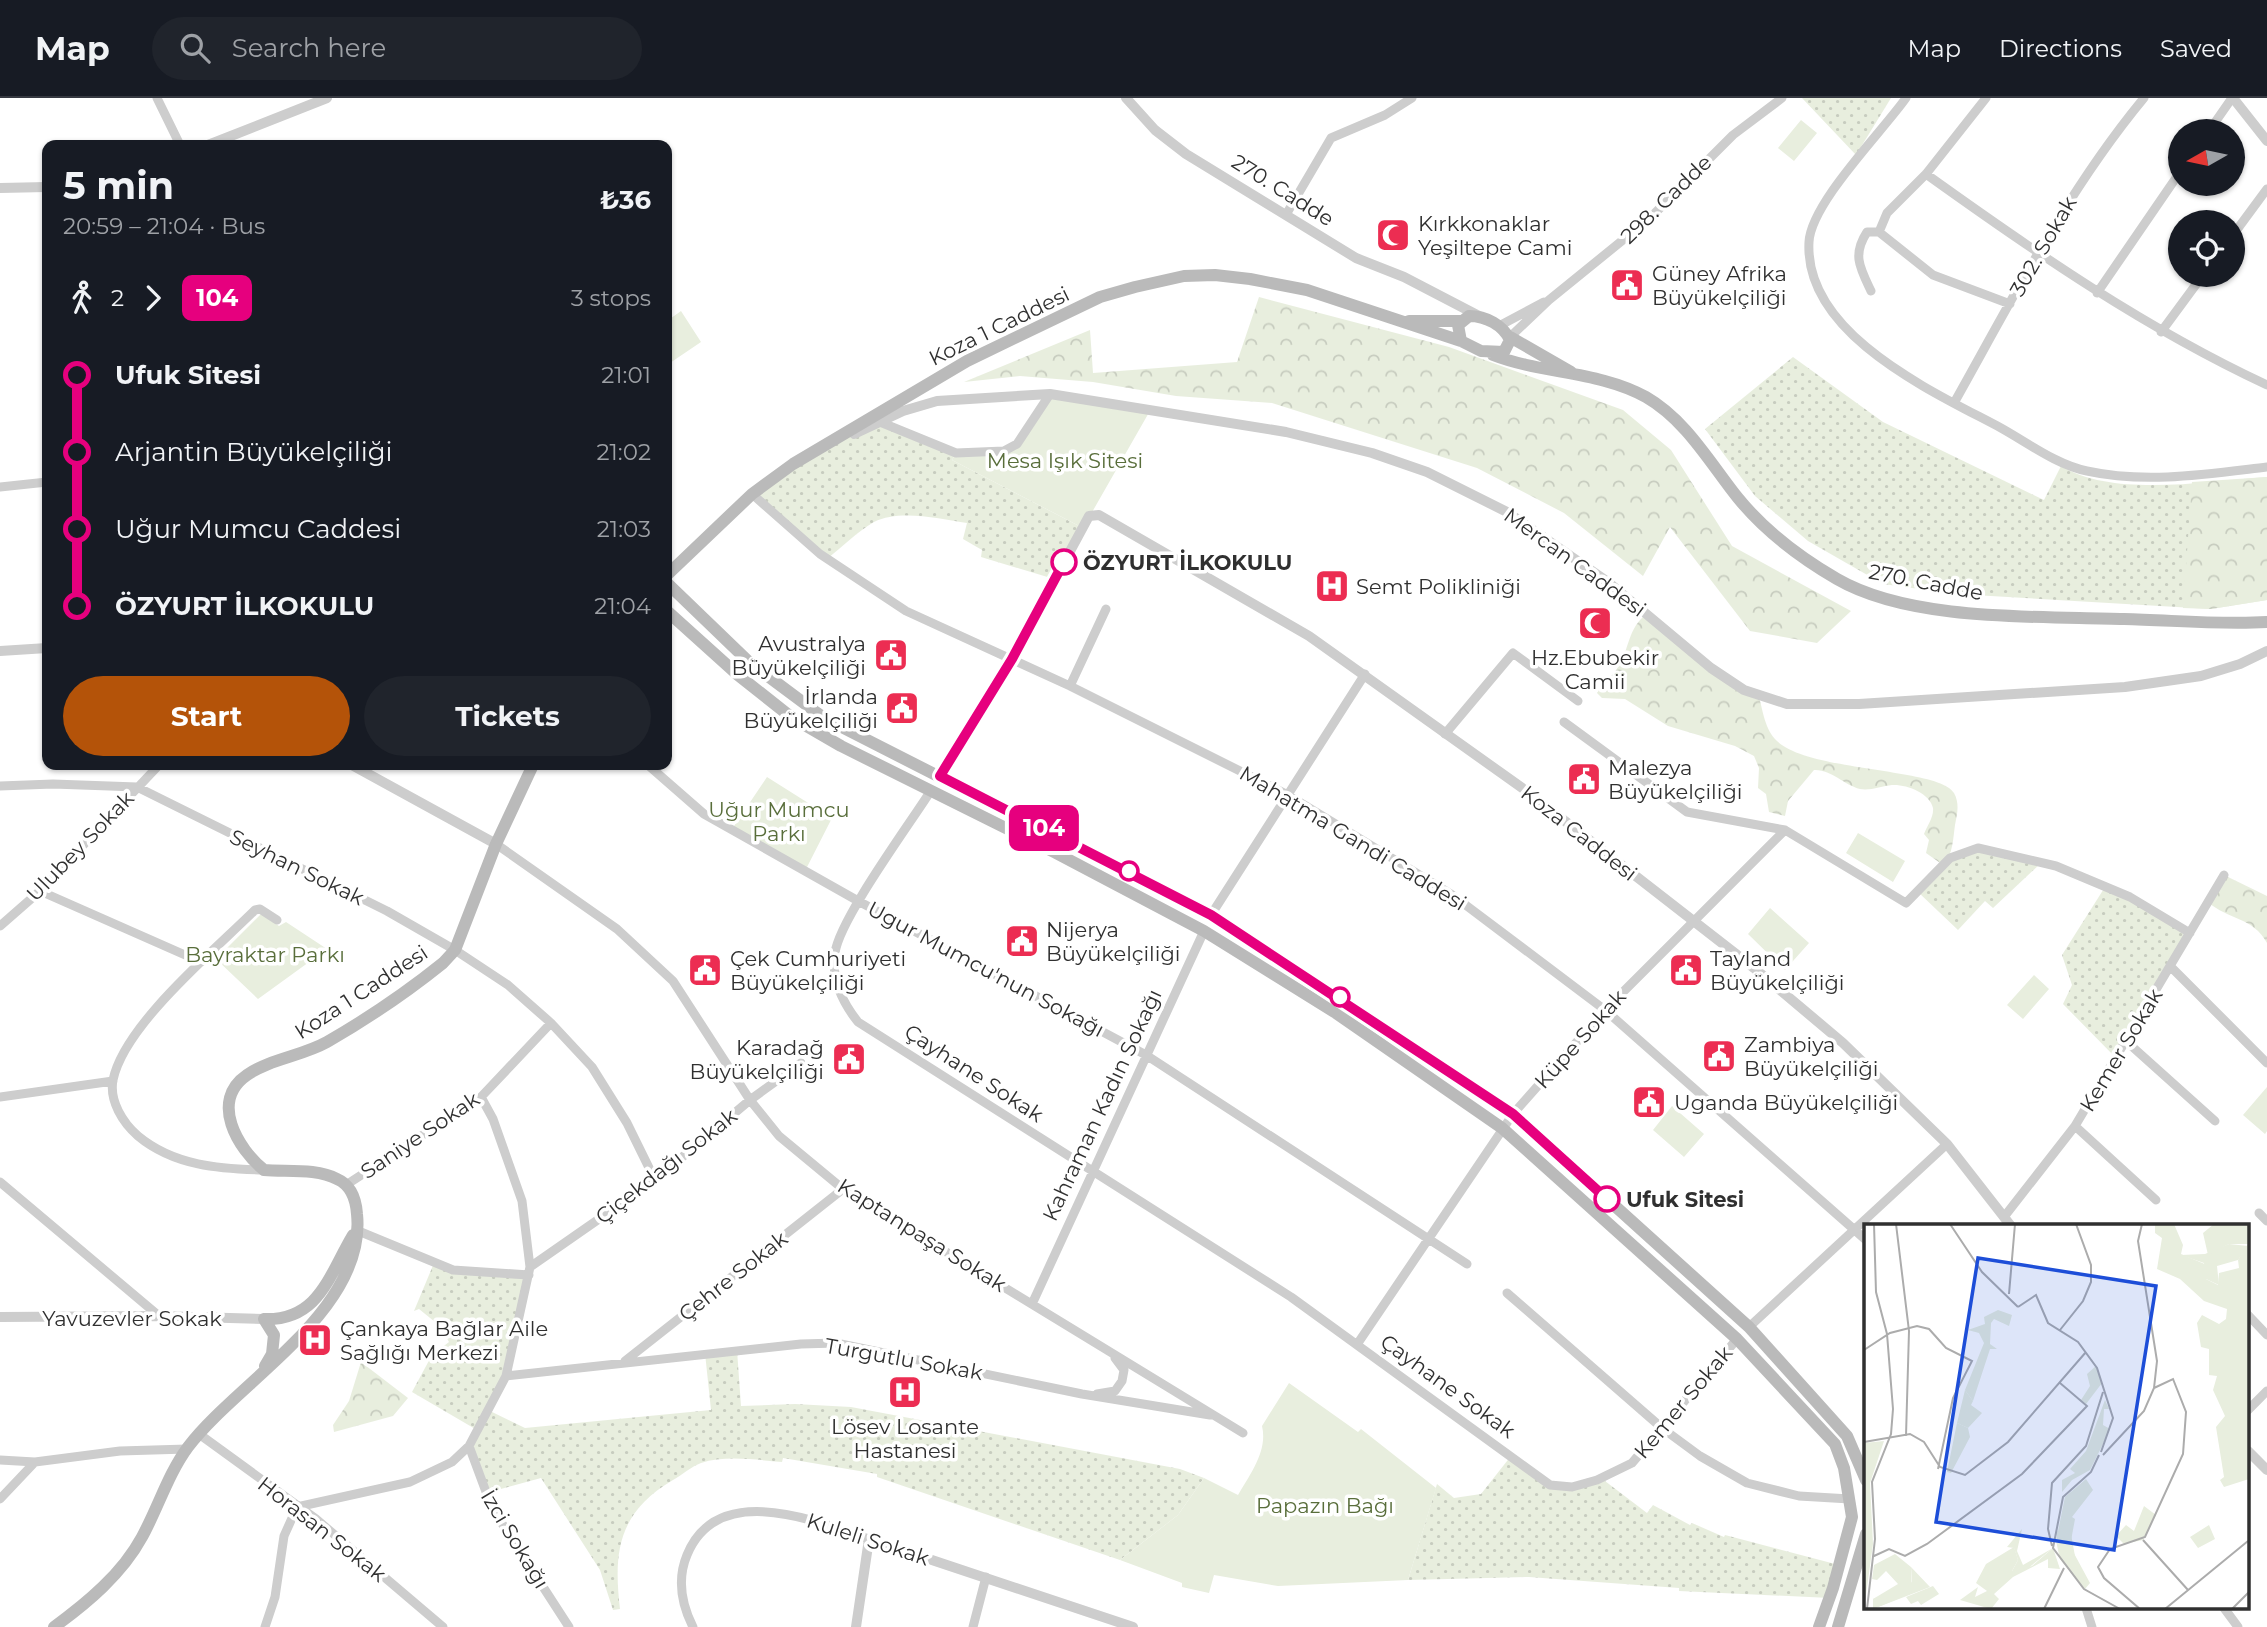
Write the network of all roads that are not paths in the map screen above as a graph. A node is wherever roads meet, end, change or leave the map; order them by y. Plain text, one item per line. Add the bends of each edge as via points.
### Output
1 (157, 98) edge
2 (327, 98) edge
3 (1126, 98) edge
4 (1412, 98) edge
5 (1782, 98) edge
6 (1906, 98) edge
7 (1986, 98) edge
8 (2233, 98) edge
9 (2141, 99) edge
10 (2218, 119) edge
11 (178, 140) edge
12 (221, 140) edge
13 (2267, 141) edge
14 (1926, 174) junction
15 (42, 187) edge
16 (0, 188) edge
17 (2168, 189) edge
18 (2267, 189) edge
19 (1287, 214) junction
20 (2245, 219) edge
21 (1879, 232) junction
22 (2038, 254) junction
23 (2194, 287) edge
24 (1871, 291) dead end
25 (1434, 292) junction
26 (2097, 293) junction
27 (1549, 300) junction
28 (2010, 304) junction
29 (1480, 317) junction
30 (1402, 321) junction
31 (1442, 321) junction
32 (1460, 321) junction
33 (1499, 326) junction
34 (2161, 332) junction
35 (1510, 337) junction
36 (1461, 341) junction
37 (1489, 353) junction
38 (1574, 374) junction
39 (2267, 385) edge
40 (1050, 394) junction
41 (1954, 403) junction
42 (880, 422) junction
43 (832, 443) junction
44 (2267, 467) edge
45 (42, 483) edge
46 (0, 487) edge
47 (752, 494) junction
48 (1089, 516) joint
49 (672, 570) edge
50 (672, 588) edge
51 (1107, 609) dead end
52 (672, 616) edge
53 (2267, 622) edge
54 (42, 648) edge
55 (0, 651) edge
56 (2267, 652) edge
57 (1012, 659) junction
58 (1364, 674) junction
59 (1070, 686) junction
60 (1578, 701) dead end
61 (1563, 722) dead end
62 (1445, 734) junction
63 (154, 770) edge
64 (361, 770) edge
65 (531, 770) edge
66 (654, 770) edge
67 (940, 776) junction
68 (0, 786) edge
69 (137, 787) junction
70 (930, 792) junction
71 (1288, 795) junction
72 (1785, 830) junction
73 (496, 844) junction
74 (2224, 875) dead end
75 (40, 891) junction
76 (860, 902) junction
77 (1211, 915) junction
78 (277, 920) dead end
79 (1691, 921) junction
80 (0, 926) edge
81 (1204, 931) junction
82 (2190, 933) junction
83 (455, 950) junction
84 (201, 962) junction
85 (2171, 967) junction
86 (1605, 1010) junction
87 (551, 1023) junction
88 (2127, 1042) junction
89 (1146, 1055) junction
90 (801, 1063) dead end
91 (2267, 1063) edge
92 (113, 1081) junction
93 (0, 1097) edge
94 (481, 1097) junction
95 (750, 1100) junction
96 (1513, 1114) junction
97 (2215, 1121) dead end
98 (2075, 1126) junction
99 (1502, 1128) junction
100 (1947, 1144) junction
101 (264, 1170) junction
102 (1093, 1172) junction
103 (655, 1180) junction
104 (0, 1182) edge
105 (346, 1185) junction
106 (843, 1189) junction
107 (2156, 1200) dead end
108 (2259, 1213) dead end
109 (2267, 1221) edge
110 (2008, 1222) edge
111 (1855, 1229) junction
112 (356, 1230) junction
113 (1427, 1237) junction
114 (1864, 1238) edge
115 (1467, 1264) dead end
116 (529, 1271) junction
117 (1507, 1293) dead end
118 (1032, 1304) junction
119 (159, 1316) junction
120 (0, 1317) edge
121 (2250, 1317) edge
122 (264, 1319) junction
123 (1749, 1326) junction
124 (2267, 1335) edge
125 (1737, 1339) junction
126 (1358, 1343) junction
127 (1106, 1350) junction
128 (623, 1362) junction
129 (506, 1376) junction
130 (257, 1378) junction
131 (2267, 1391) edge
132 (1082, 1394) junction
133 (2250, 1408) edge
134 (1215, 1416) junction
135 (1662, 1428) junction
136 (1243, 1433) dead end
137 (200, 1434) junction
138 (469, 1446) junction
139 (187, 1449) junction
140 (2250, 1453) edge
141 (0, 1460) edge
142 (36, 1462) junction
143 (2267, 1471) edge
144 (1864, 1472) edge
145 (1549, 1485) joint
146 (0, 1499) edge
147 (1850, 1499) junction
148 (297, 1507) junction
149 (869, 1539) junction
150 (1864, 1541) edge
151 (986, 1577) junction
152 (2087, 1610) edge
153 (2225, 1610) edge
154 (1104, 1622) edge
155 (54, 1627) edge
156 (265, 1627) edge
157 (443, 1627) edge
158 (569, 1627) edge
159 (693, 1627) edge
160 (856, 1627) edge
161 (973, 1627) edge
162 (1133, 1627) edge
163 (1819, 1627) edge
164 (1838, 1627) edge
165 (2092, 1627) edge
166 (2238, 1627) edge

1 - 11 street
2 - 12 street
3 - 19 street, 270. Cadde via 1169,141
4 - 19 street via 1331,138
5 - 27 street, 298. Cadde via 1732,135 1650,218
6 - 41 street via 1821,206 1810,229 1809,256 1820,291 1864,345 1897,371
7 - 14 street
8 - 10 street
8 - 13 street
9 - 22 street, 302. Sokak via 2098,154
14 - 21 street via 1887,213
14 - 22 street
15 - 16 street
17 - 26 street
18 - 20 street
19 - 25 street, 270. Cadde via 1356,258
21 - 24 street via 1867,232 1857,253
21 - 28 street via 1933,275
22 - 26 street
22 - 28 street, 302. Sokak
23 - 34 street
25 - 29 street, 270. Cadde
25 - 31 street via 1448,307 1448,316
26 - 34 street
27 - 33 street
27 - 35 street
28 - 41 street, 302. Sokak
29 - 32 main road
29 - 33 main road, 270. Cadde
30 - 31 main road
30 - 36 main road, Koza 1 Caddesi
30 - 43 main road, Koza 1 Caddesi via 1307,290 1250,279 1215,275 1158,281 1100,297 967,361
31 - 32 main road
32 - 36 main road
33 - 35 main road, 270. Cadde
34 - 39 street
35 - 37 main road via 1507,351
35 - 38 main road, 270. Cadde
36 - 37 main road, 270. Cadde
37 - 38 main road, 270. Cadde via 1536,369
38 - 53 main road, 270. Cadde via 1646,397 1672,416 1773,533 1837,579 1861,590 1978,614
40 - 42 street, Mercan Caddesi via 937,401
40 - 42 street via 1017,444 1004,452 956,453
40 - 56 street, Mercan Caddesi via 1286,432 1427,472 1488,500 1555,542 1730,681 1787,705 1872,704 2124,687 2201,676
41 - 44 street via 2091,472 2180,477
42 - 43 street, Mercan Caddesi
43 - 47 main road, Koza 1 Caddesi
45 - 46 street
47 - 49 main road, Koza 1 Caddesi
47 - 57 street, Mahatma Gandi Caddesi via 820,554 863,584 920,618
48 - 57 street, Çayhane Sokak
48 - 58 street, Koza Caddesi via 1099,515 1279,616
50 - 67 main road via 802,704
51 - 59 street
52 - 70 main road via 791,717
54 - 55 street
57 - 59 street, Mahatma Gandi Caddesi
57 - 67 street, Çayhane Sokak
58 - 62 street, Koza Caddesi
58 - 71 street, Kahraman Kadın Sokağı
59 - 71 street, Mahatma Gandi Caddesi
60 - 62 street via 1513,653
61 - 72 street via 1687,812
62 - 79 street, Koza Caddesi via 1525,790
63 - 69 street, Ulubey Sokak
64 - 73 street
65 - 73 main road, Koza 1 Caddesi
66 - 76 street, Ugur Mumcu'nun Sokağı via 704,814
67 - 70 main road, Çayhane Sokak
67 - 77 main road
68 - 69 street
69 - 75 street, Ulubey Sokak
69 - 83 street, Seyhan Sokak via 387,911
70 - 76 street, Çayhane Sokak
70 - 81 main road
71 - 77 street, Kahraman Kadın Sokağı
71 - 86 street, Mahatma Gandi Caddesi via 1451,894
72 - 79 street, Küpe Sokak
72 - 82 street via 1906,903 1950,858 1978,848 2056,866 2130,897
73 - 83 main road, Koza 1 Caddesi
73 - 95 street, Kaptanpaşa Sokak via 617,929 673,981
74 - 82 street, Kemer Sokak
75 - 80 street, Ulubey Sokak
75 - 84 street
76 - 89 street, Ugur Mumcu'nun Sokağı
76 - 102 street, Çayhane Sokak via 835,950 834,967 845,1006 858,1022
77 - 81 main road, Kahraman Kadın Sokağı
77 - 96 main road
78 - 84 street via 255,910
79 - 86 street, Küpe Sokak
79 - 100 street, Koza Caddesi via 1843,1043
81 - 89 street, Kahraman Kadın Sokağı
81 - 99 main road via 1336,1013
82 - 85 street, Kemer Sokak
83 - 87 street, Seyhan Sokak via 508,985
83 - 101 main road, Koza 1 Caddesi via 422,980 326,1042 247,1075 237,1084 229,1108 230,1125 242,1148
84 - 92 street via 138,1029
85 - 88 street, Kemer Sokak
85 - 91 street
86 - 96 street, Küpe Sokak
86 - 111 street, Mahatma Gandi Caddesi
87 - 94 street, Saniye Sokak
87 - 103 street, Seyhan Sokak via 592,1067
88 - 97 street
88 - 98 street, Kemer Sokak
89 - 102 street, Kahraman Kadın Sokağı
89 - 113 street, Ugur Mumcu'nun Sokağı
90 - 95 street, Çiçekdağı Sokak
92 - 93 street
92 - 101 street via 116,1106 129,1128 151,1147 209,1167
94 - 105 street, Saniye Sokak
94 - 116 street via 522,1201
95 - 103 street, Çiçekdağı Sokak
95 - 106 street, Kaptanpaşa Sokak via 779,1136
96 - 99 street, Küpe Sokak
96 - 123 main road
98 - 107 street
98 - 110 street, Kemer Sokak
99 - 113 street, Küpe Sokak
99 - 125 main road
100 - 110 street, Koza Caddesi
100 - 111 street, Kemer Sokak
101 - 105 main road via 326,1175
102 - 118 street, Kahraman Kadın Sokağı
102 - 126 street, Çayhane Sokak
103 - 116 street, Çiçekdağı Sokak
104 - 119 street
105 - 112 main road via 356,1210
106 - 118 street, Kaptanpaşa Sokak
106 - 128 street, Çehre Sokak
108 - 109 street
111 - 114 street, Mahatma Gandi Caddesi
111 - 123 street, Kemer Sokak
112 - 116 street via 453,1270
112 - 122 main road via 306,1308 286,1319
112 - 130 main road via 348,1268 327,1303 303,1334
113 - 115 street, Ugur Mumcu'nun Sokağı
113 - 126 street, Küpe Sokak
116 - 129 street
117 - 135 street
118 - 127 street, Kaptanpaşa Sokak
119 - 120 street, Yavuzevler Sokak
119 - 122 street, Yavuzevler Sokak
121 - 124 street
122 - 130 main road via 273,1329 274,1345
123 - 125 main road
123 - 144 main road via 1847,1436
125 - 135 street, Kemer Sokak
125 - 147 main road via 1835,1444
126 - 145 street, Çayhane Sokak
127 - 132 street via 1124,1370 1122,1381 1115,1391
127 - 134 street, Kaptanpaşa Sokak
128 - 129 street, Turgutlu Sokak
128 - 132 street, Turgutlu Sokak via 836,1343
129 - 138 street
130 - 137 main road
131 - 133 street
132 - 134 street, Turgutlu Sokak
134 - 136 street, Kaptanpaşa Sokak
135 - 145 street, Kemer Sokak via 1632,1463 1572,1487
135 - 147 street via 1747,1483 1799,1496
137 - 139 main road
137 - 148 street, Horasan Sokak
138 - 148 street via 453,1462 410,1482
138 - 158 street, İzci Sokağı via 492,1508
139 - 142 street via 120,1451
139 - 155 main road via 141,1539 99,1591
140 - 143 street
141 - 142 street
142 - 146 street
147 - 163 main road via 1852,1517
148 - 156 street via 284,1536 275,1597
148 - 157 street, Horasan Sokak
149 - 151 street, Kuleli Sokak
149 - 159 street, Kuleli Sokak via 790,1514 742,1511 711,1523 694,1538 685,1559 681,1585
149 - 160 street
150 - 164 main road
151 - 154 street, Kuleli Sokak
151 - 161 street
152 - 165 street
153 - 166 street
154 - 162 street, Kuleli Sokak

